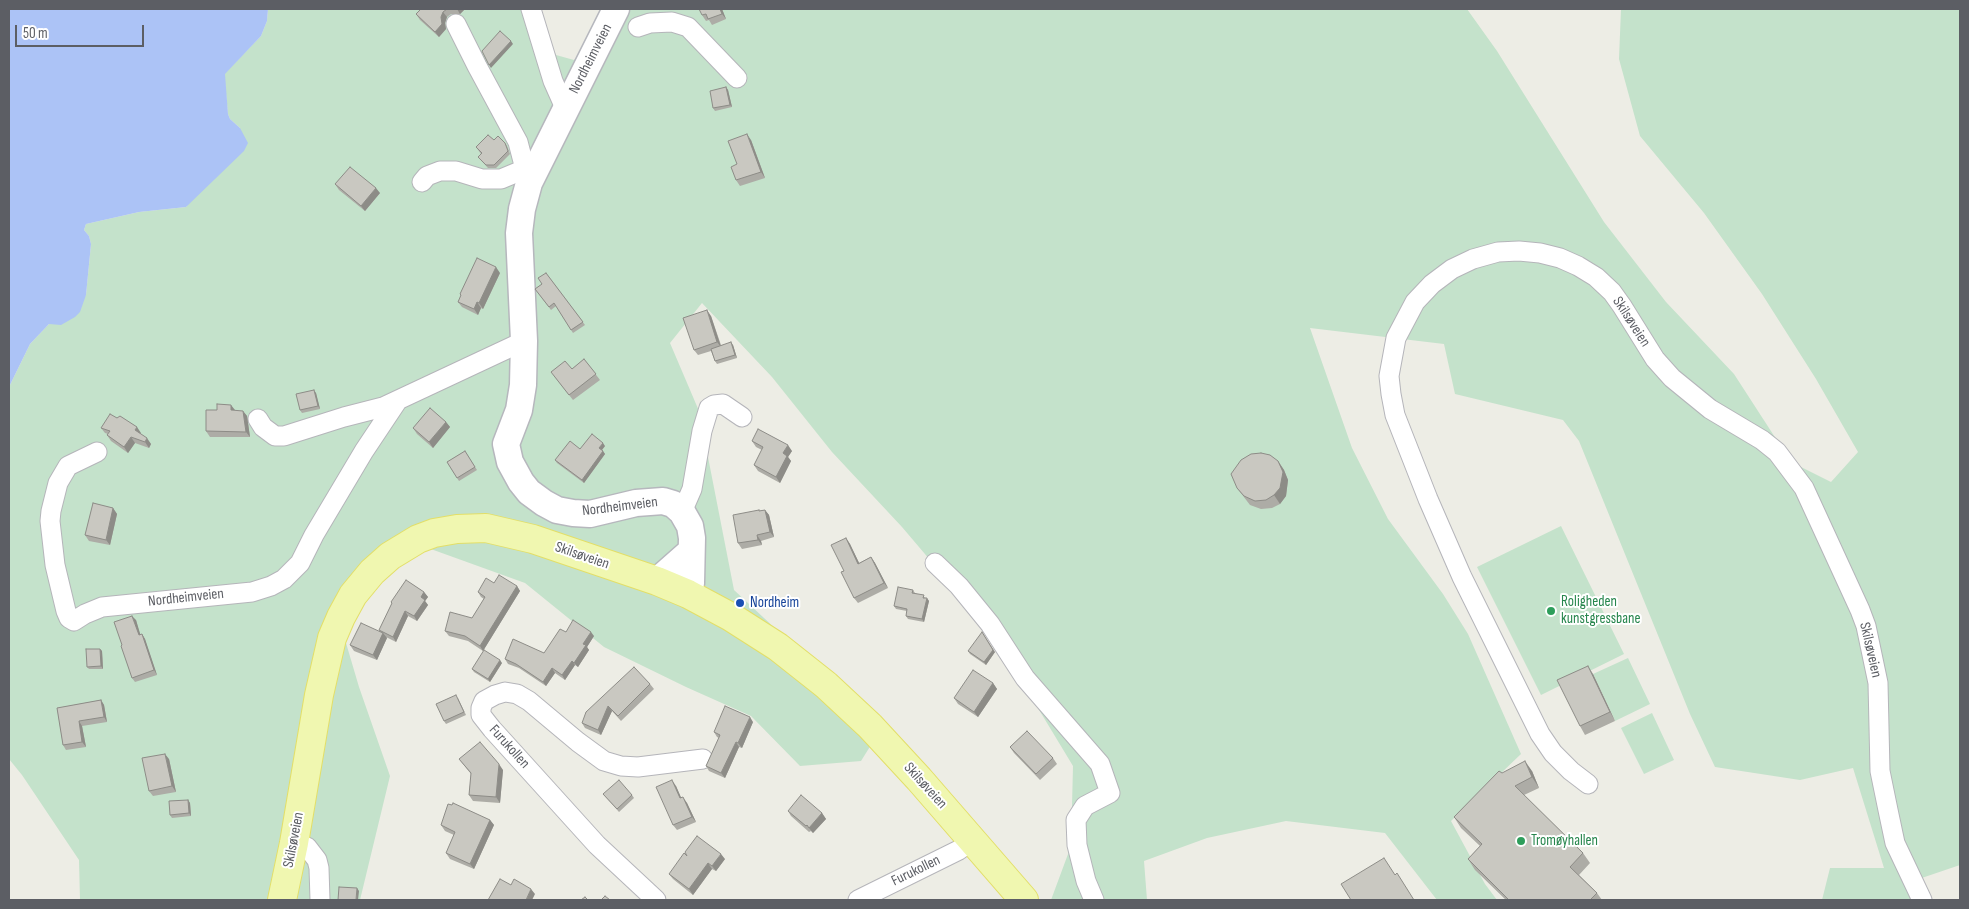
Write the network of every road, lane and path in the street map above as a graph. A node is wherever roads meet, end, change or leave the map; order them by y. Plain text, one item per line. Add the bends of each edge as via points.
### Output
1 (531, 9) edge
2 (616, 9) edge
3 (646, 9) edge
4 (456, 24) dead end
5 (737, 78) dead end
6 (565, 108) junction
7 (527, 176) junction
8 (422, 182) dead end
9 (524, 341) junction
10 (398, 400) junction
11 (742, 417) dead end
12 (258, 419) dead end
13 (98, 452) dead end
14 (682, 512) junction
15 (691, 550) junction
16 (935, 563) dead end
17 (657, 581) junction
18 (688, 594) junction
19 (703, 759) dead end
20 (1588, 784) dead end
21 (972, 840) junction
22 (294, 843) junction
23 (282, 900) edge
24 (320, 900) edge
25 (656, 900) edge
26 (858, 900) edge
27 (1024, 900) edge
28 (1094, 900) edge
29 (1922, 900) edge

1 - 6 street, Nordheimveien via 553,81
2 - 6 main road, Nordheimveien
3 - 5 street via 638,27 672,22 688,27
4 - 7 street via 518,142
6 - 7 main road, Nordheimveien
7 - 8 street via 493,180 456,171 440,171 427,176
7 - 9 main road, Nordheimveien via 519,232
9 - 10 street
9 - 14 main road, Nordheimveien via 519,410 506,444 510,462 529,492 544,504 572,513 590,514 636,503 663,501
10 - 12 street via 284,436 275,436
10 - 13 street, Nordheimveien via 364,451 300,563 284,578 252,592 102,607 74,622 66,611 55,565 51,512 58,483 68,466
11 - 14 street via 723,404 709,408 692,489
14 - 15 main road via 690,526
15 - 17 main road
15 - 18 main road
16 - 28 street via 959,586 990,624 1025,678 1100,764 1110,792 1085,806 1076,820 1077,845
17 - 18 main road, Skilsøveien
17 - 22 main road, Skilsøveien via 533,539 486,528 434,533 390,556 353,595 332,638
18 - 21 main road, Skilsøveien via 778,647 826,685 876,732
19 - 25 street, Furukollen via 621,766 604,760 578,742 517,694 505,692 495,695 484,701 480,708 481,715 492,729 584,830
20 - 29 street, Skilsøveien via 1553,753 1540,734 1462,577 1395,415 1391,394 1389,376 1396,338 1415,302 1452,269 1498,252 1520,251 1560,258 1596,277 1612,292 1655,359 1672,378 1710,409 1777,452 1804,488 1866,626 1878,683 1880,771 1895,844
21 - 26 street, Furukollen via 959,850
21 - 27 main road, Skilsøveien
22 - 23 main road, Skilsøveien
22 - 24 street via 307,847 317,860

